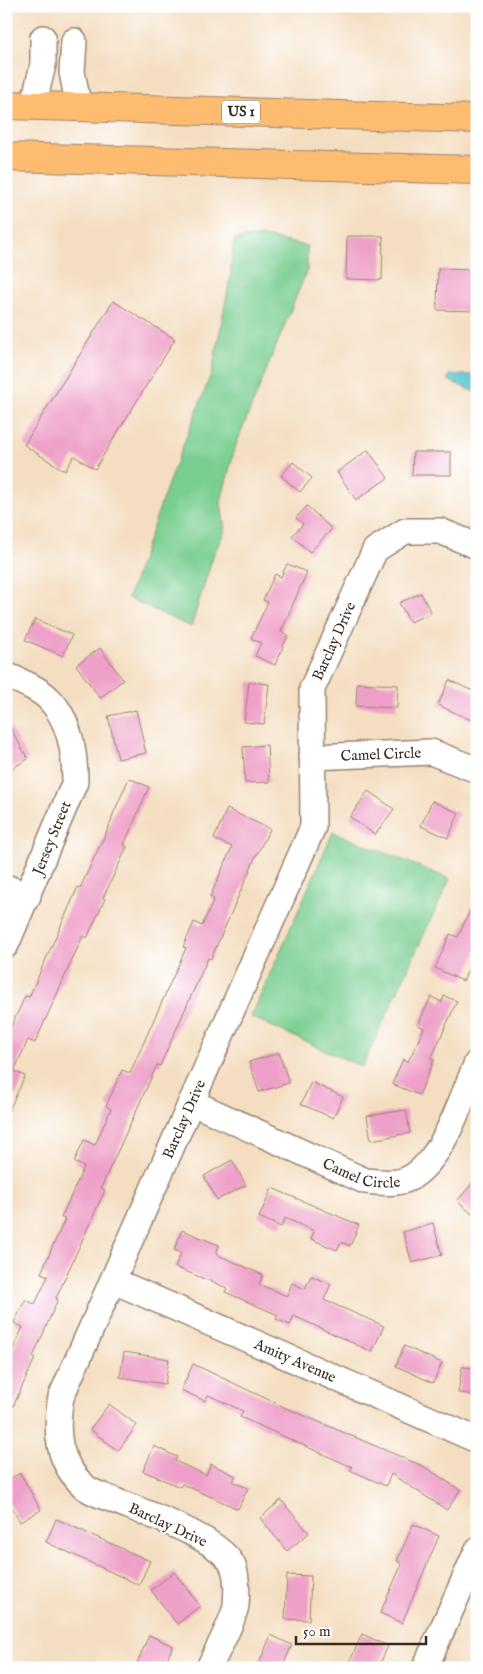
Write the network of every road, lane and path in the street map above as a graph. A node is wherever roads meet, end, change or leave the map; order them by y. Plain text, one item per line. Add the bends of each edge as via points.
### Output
1 (44, 38) dead end
2 (74, 41) dead end
3 (19, 106) edge
4 (79, 108) junction
5 (477, 119) edge
6 (6, 156) edge
7 (477, 170) edge
8 (477, 546) edge
9 (6, 675) edge
10 (312, 757) junction
11 (477, 770) edge
12 (17, 892) edge
13 (6, 946) edge
14 (477, 1063) edge
15 (191, 1102) junction
16 (114, 1280) junction
17 (477, 1440) edge
18 (477, 1551) edge
19 (209, 1668) edge
20 (425, 1668) edge

1 - 3 street via 43,65
2 - 4 street via 72,72
3 - 4 main road, US 1
4 - 5 main road, US 1
6 - 7 main road
8 - 10 street, Barclay Drive via 440,531 406,531 375,550 312,689
9 - 12 street, Jersey Street via 31,686 51,701 67,728 75,755 75,782
10 - 11 street, Camel Circle via 431,752
10 - 15 street, Barclay Drive via 313,827
12 - 13 street, Jersey Street
14 - 15 street, Camel Circle via 442,1144 428,1164 409,1178 387,1183 365,1180
15 - 16 street, Barclay Drive
16 - 17 street, Amity Avenue
16 - 19 street, Barclay Drive via 61,1397 56,1421 59,1448 69,1468 86,1488 197,1535 218,1549 232,1564 236,1607
18 - 20 street

